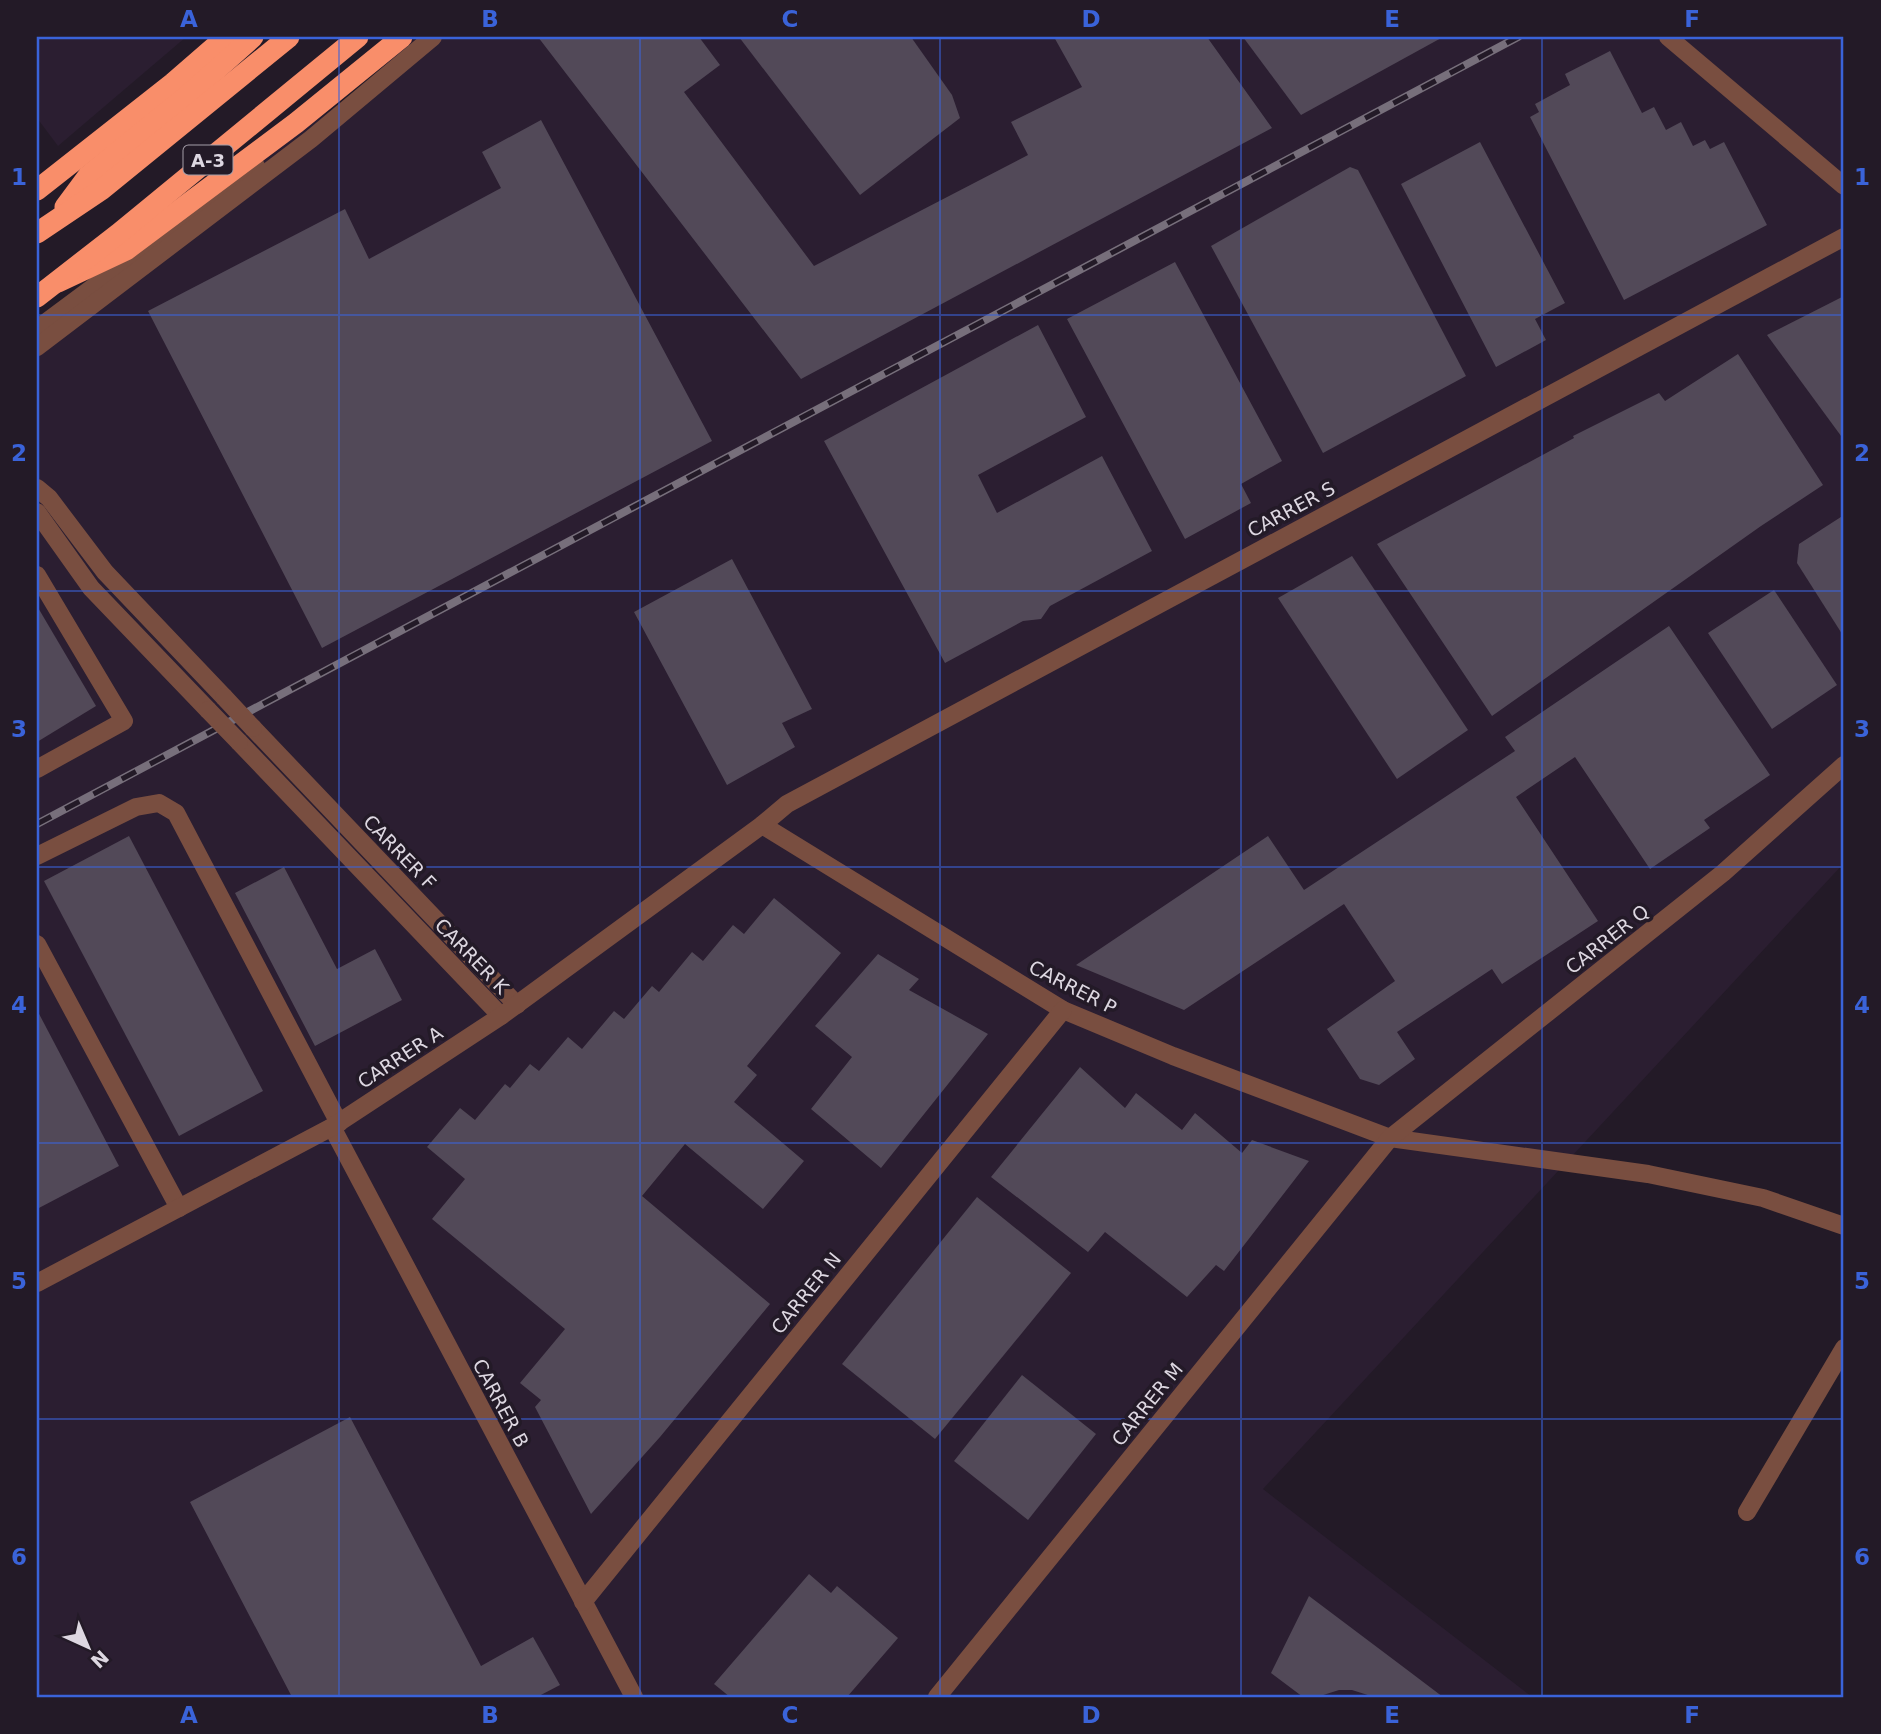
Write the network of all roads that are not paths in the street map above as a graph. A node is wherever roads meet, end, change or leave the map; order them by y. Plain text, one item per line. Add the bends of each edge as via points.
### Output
1 (226, 37) edge
2 (253, 37) edge
3 (289, 37) edge
4 (358, 37) edge
5 (402, 37) edge
6 (411, 37) edge
7 (433, 37) edge
8 (1668, 37) edge
9 (1844, 186) edge
10 (37, 190) edge
11 (55, 220) junction
12 (37, 233) edge
13 (1844, 237) edge
14 (58, 282) junction
15 (37, 297) edge
16 (37, 329) edge
17 (37, 347) edge
18 (37, 488) edge
19 (37, 512) edge
20 (37, 575) edge
21 (1844, 765) edge
22 (37, 769) edge
23 (762, 825) junction
24 (37, 856) edge
25 (37, 944) edge
26 (517, 1005) junction
27 (1063, 1010) junction
28 (501, 1016) junction
29 (336, 1125) junction
30 (1390, 1138) junction
31 (179, 1208) junction
32 (1844, 1226) edge
33 (37, 1283) edge
34 (1844, 1348) edge
35 (1747, 1512) dead end
36 (583, 1602) junction
37 (634, 1697) edge
38 (937, 1697) edge

1 - 10 highway
2 - 11 highway via 88,176
3 - 11 highway, A-3 via 101,190
4 - 14 highway, A-3
5 - 14 highway via 126,250
6 - 16 street via 302,130
7 - 17 street via 311,139
8 - 9 street
11 - 12 highway, A-3
13 - 23 street, CARRER S via 787,803
14 - 15 highway, A-3
18 - 26 street, CARRER F, bridge via 105,572
19 - 28 street, CARRER K, bridge via 91,588
20 - 22 street via 124,721
21 - 30 street, CARRER Q via 1723,873
23 - 26 street, CARRER A
23 - 27 street, CARRER P
24 - 29 street, CARRER B via 136,807 159,803 176,813
25 - 31 street
26 - 28 street, CARRER A
27 - 30 street, CARRER P
27 - 36 street, CARRER N
28 - 29 street, CARRER A
29 - 31 street, CARRER A
29 - 36 street, CARRER B
30 - 32 street, CARRER P via 1648,1174 1763,1198
30 - 38 street, CARRER M
31 - 33 street, CARRER A
34 - 35 street
36 - 37 street, CARRER B

